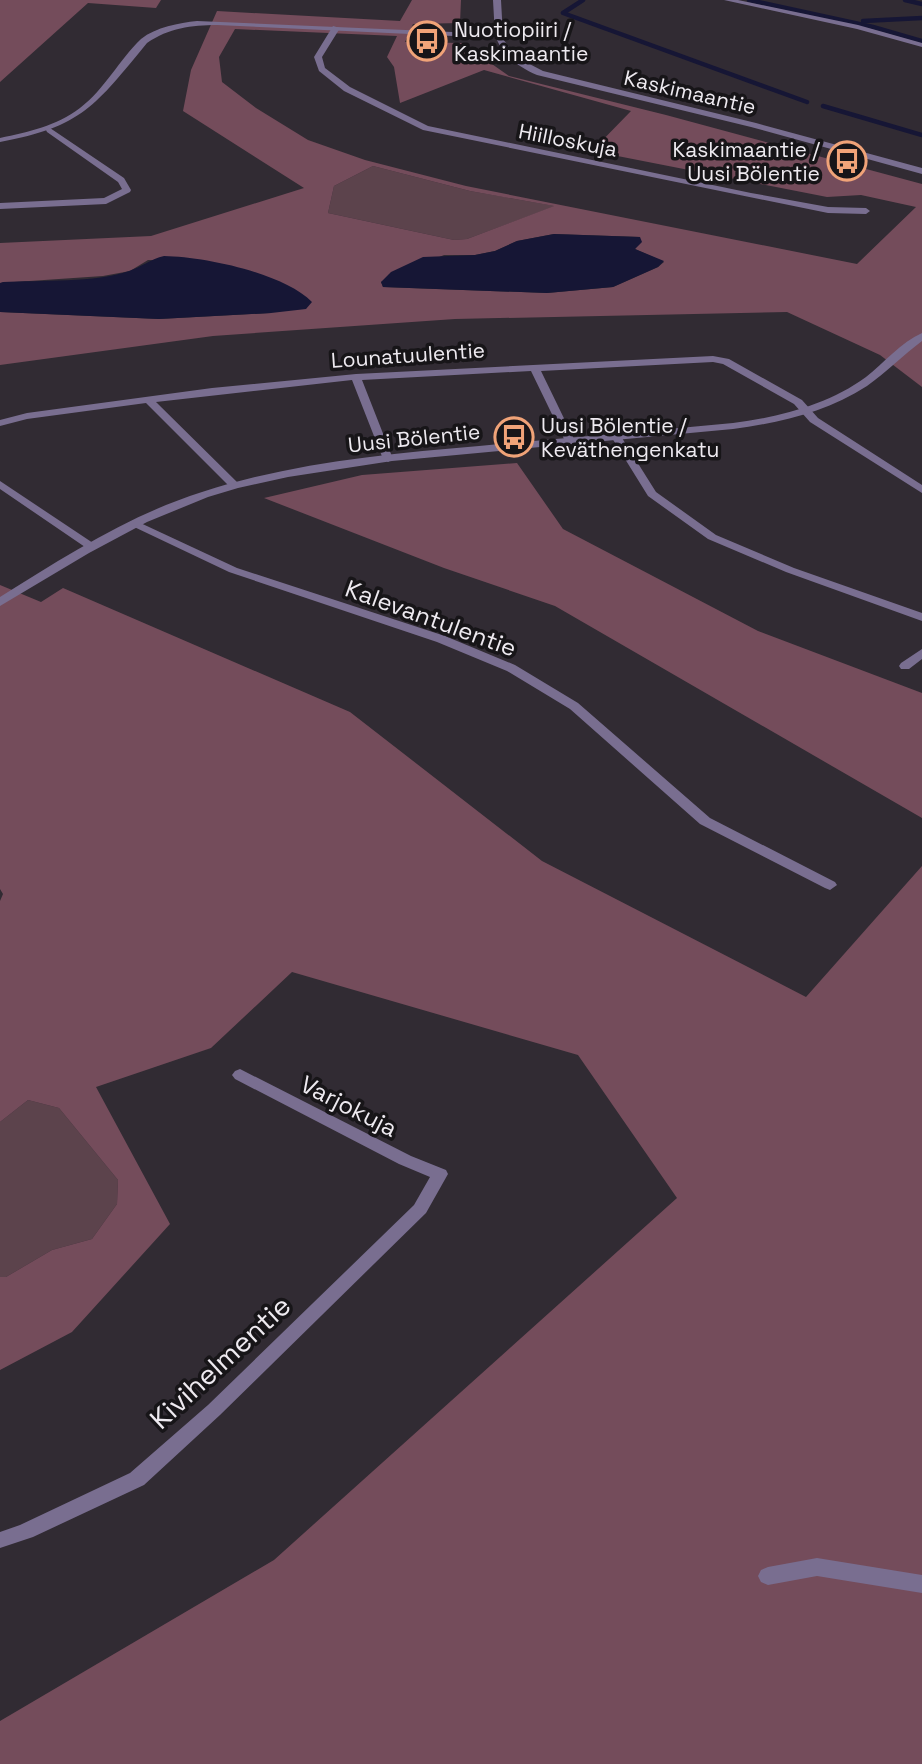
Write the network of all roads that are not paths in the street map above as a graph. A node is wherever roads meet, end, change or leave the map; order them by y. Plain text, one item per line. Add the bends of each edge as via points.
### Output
1 (497, 0) edge
2 (728, 0) edge
3 (336, 29) junction
4 (499, 36) junction
5 (922, 45) edge
6 (50, 130) junction
7 (0, 140) edge
8 (922, 171) edge
9 (0, 206) edge
10 (866, 211) dead end
11 (922, 336) edge
12 (534, 368) junction
13 (356, 377) junction
14 (148, 400) junction
15 (806, 411) junction
16 (0, 423) edge
17 (617, 438) junction
18 (570, 440) junction
19 (388, 459) junction
20 (0, 484) edge
21 (234, 485) junction
22 (922, 491) edge
23 (134, 523) junction
24 (89, 545) junction
25 (0, 602) edge
26 (922, 617) edge
27 (922, 653) edge
28 (905, 666) dead end
29 (830, 885) dead end
30 (240, 1074) dead end
31 (440, 1174) joint
32 (0, 1540) edge
33 (768, 1576) dead end
34 (922, 1584) edge

1 - 4 street
2 - 5 street
3 - 4 street
3 - 6 street via 217,23 165,29 144,41 85,111
3 - 10 street, Hiilloskuja via 318,57 322,69 347,89 426,128 751,196 828,210
4 - 8 street, Kaskimaantie via 511,57 540,74
6 - 7 street
6 - 9 street via 121,180 127,190 106,201
11 - 15 street, Uusi Bölentie via 864,383
12 - 13 street, Lounatuulentie
12 - 15 street, Lounatuulentie via 726,361
12 - 18 street
13 - 14 street, Lounatuulentie
13 - 19 street
14 - 16 street, Lounatuulentie
14 - 21 street
15 - 17 street, Uusi Bölentie via 756,422
15 - 22 street, Lounatuulentie
17 - 18 street, Uusi Bölentie
17 - 26 street via 652,494 712,537
18 - 19 street, Uusi Bölentie
19 - 21 street, Uusi Bölentie
20 - 24 street
21 - 23 street, Uusi Bölentie
23 - 24 street, Uusi Bölentie
23 - 29 street, Kalevantulentie via 233,569 441,639 511,668 574,706 705,821
24 - 25 street, Uusi Bölentie
27 - 28 street
30 - 31 street, Varjokuja via 370,1143
31 - 32 street, Kivihelmentie via 420,1209 214,1410 136,1479
33 - 34 street via 817,1567

